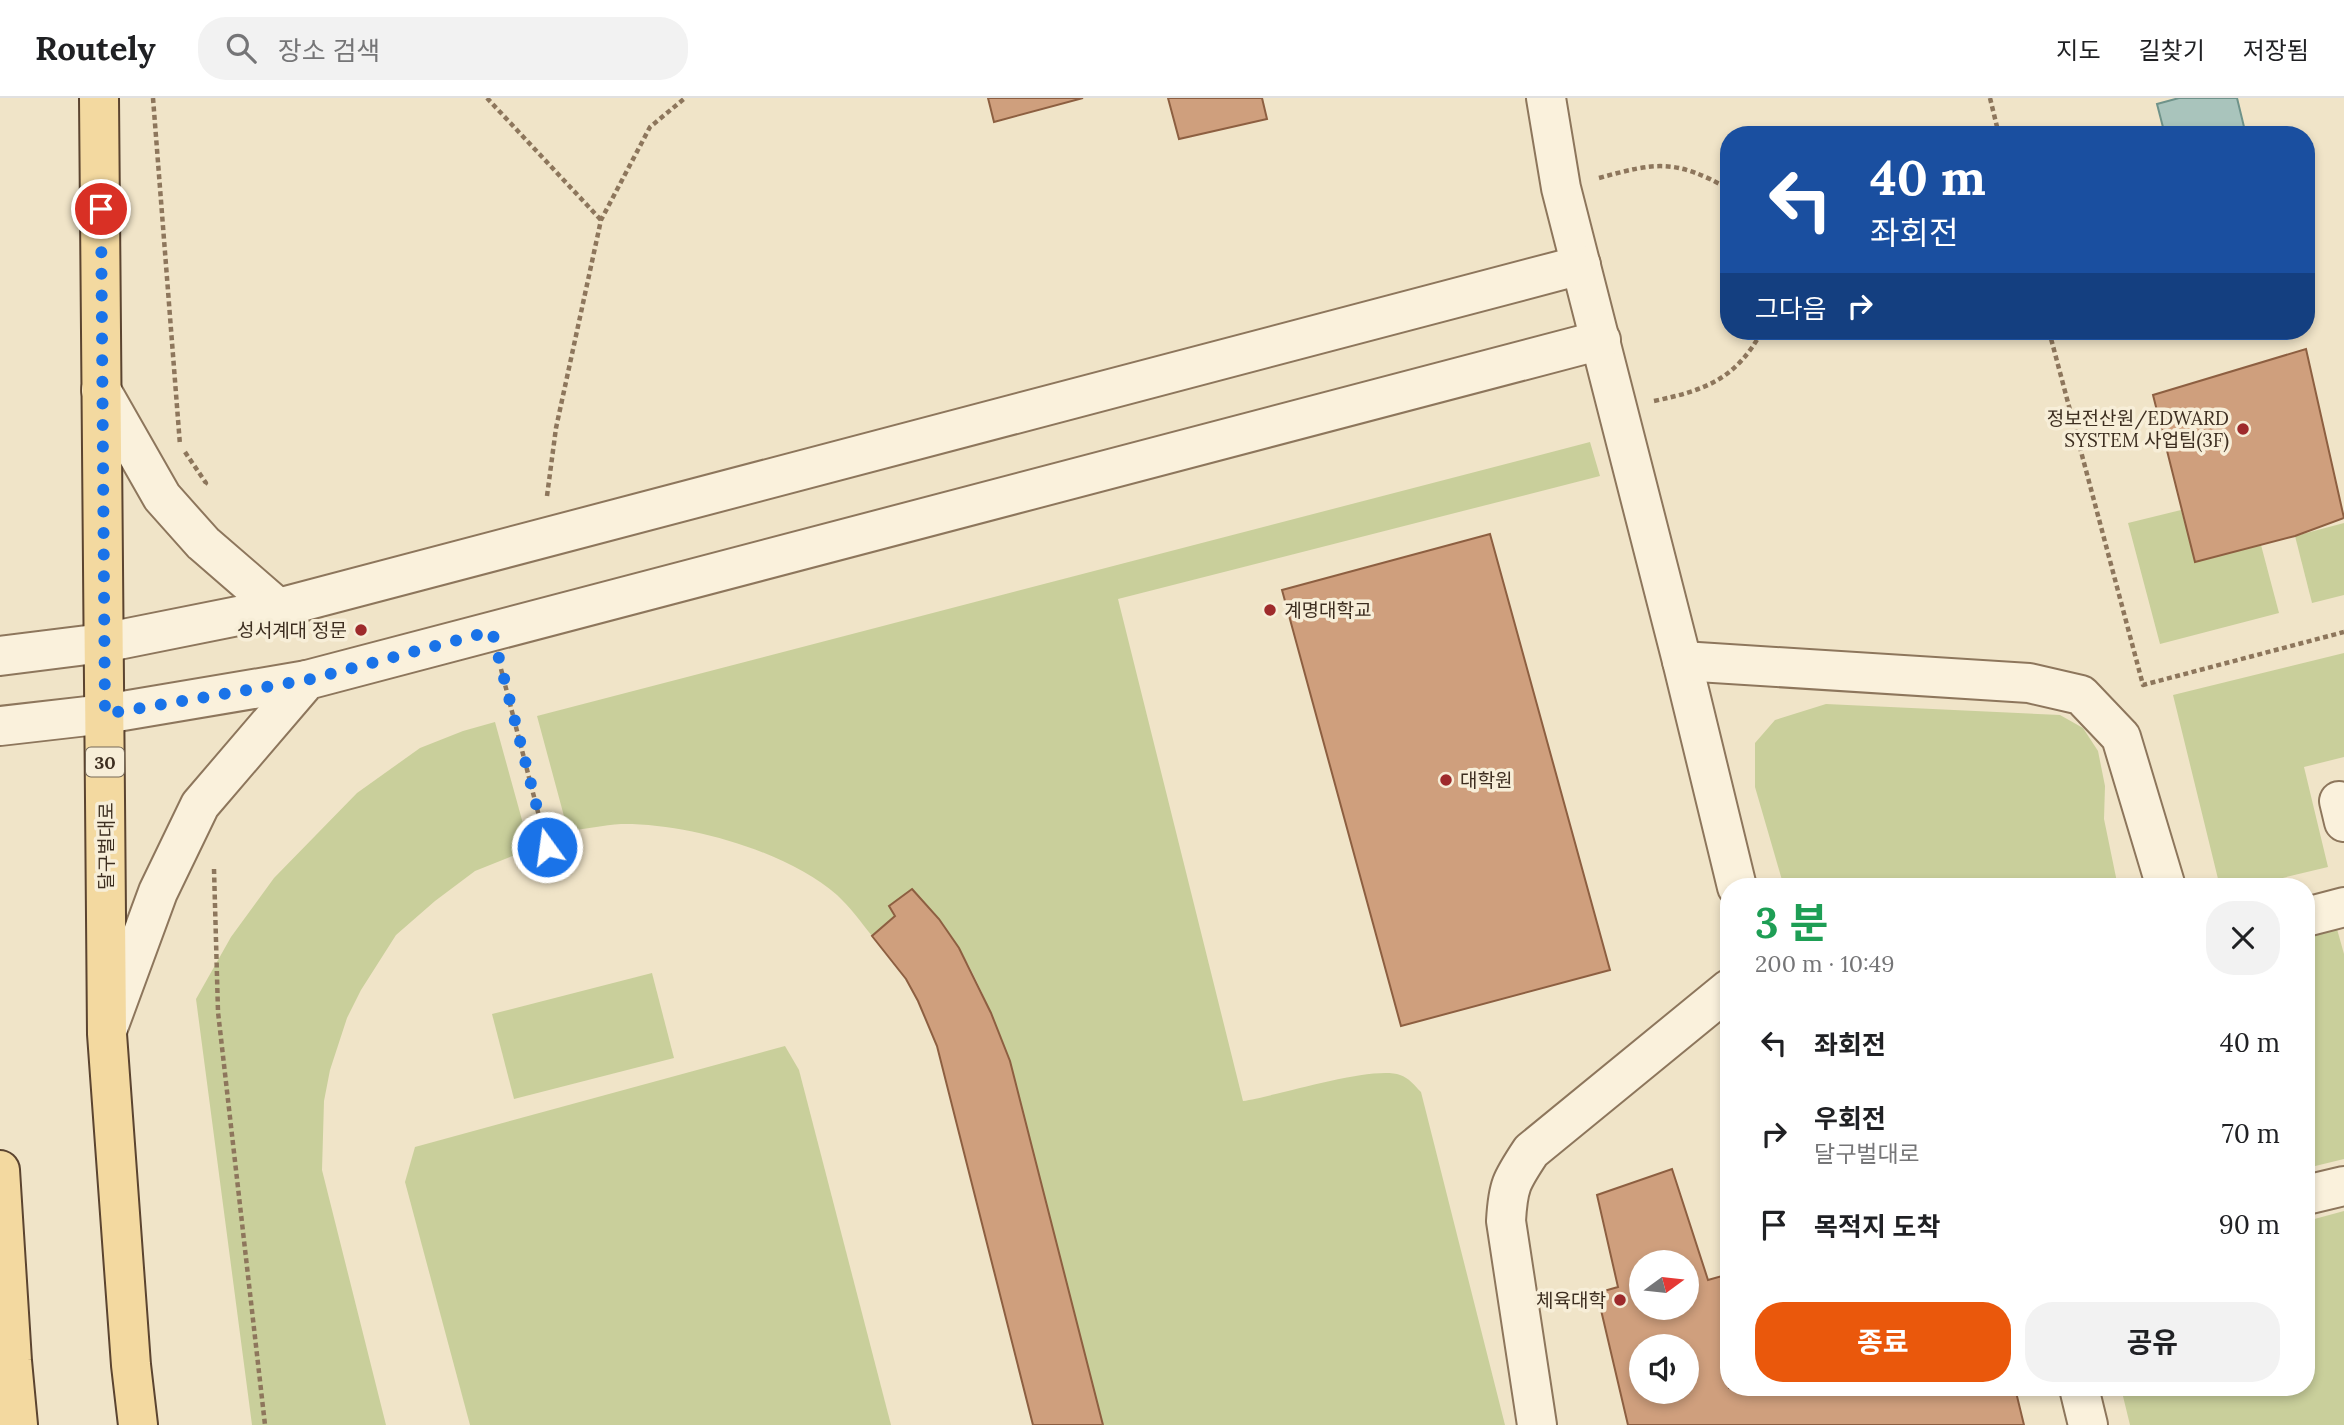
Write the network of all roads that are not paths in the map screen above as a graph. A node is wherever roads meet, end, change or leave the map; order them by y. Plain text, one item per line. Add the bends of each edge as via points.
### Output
1 (99, 98) edge
2 (1546, 98) edge
3 (1581, 265) junction
4 (1601, 340) junction
5 (101, 390) junction
6 (278, 608) junction
7 (103, 643) junction
8 (0, 656) edge
9 (1682, 661) junction
10 (307, 680) junction
11 (105, 714) junction
12 (0, 726) edge
13 (1735, 878) edge
14 (2163, 878) edge
15 (2344, 907) edge
16 (2315, 915) edge
17 (1720, 996) edge
18 (107, 1034) junction
19 (0, 1170) edge
20 (2344, 1186) edge
21 (2315, 1193) edge
22 (2081, 1396) edge
23 (18, 1425) edge
24 (138, 1425) edge
25 (1537, 1425) edge
26 (2088, 1425) edge

1 - 5 main road, 달구벌대로 / 30
2 - 3 lane via 1561,188
3 - 4 lane
3 - 6 lane
4 - 9 lane
4 - 10 lane
5 - 6 lane via 162,497 203,543
5 - 7 main road, 달구벌대로 / 30
6 - 7 lane
7 - 8 lane
7 - 11 main road, 달구벌대로 / 30
9 - 13 lane
9 - 14 lane via 2029,684 2081,695 2121,737
10 - 11 lane
10 - 18 lane via 200,805 158,892
11 - 12 lane
11 - 18 main road, 달구벌대로 / 30
15 - 16 lane
17 - 25 lane via 1531,1152 1507,1192 1506,1222
18 - 24 main road, 달구벌대로 / 30
19 - 23 main road
20 - 21 lane
22 - 26 lane

